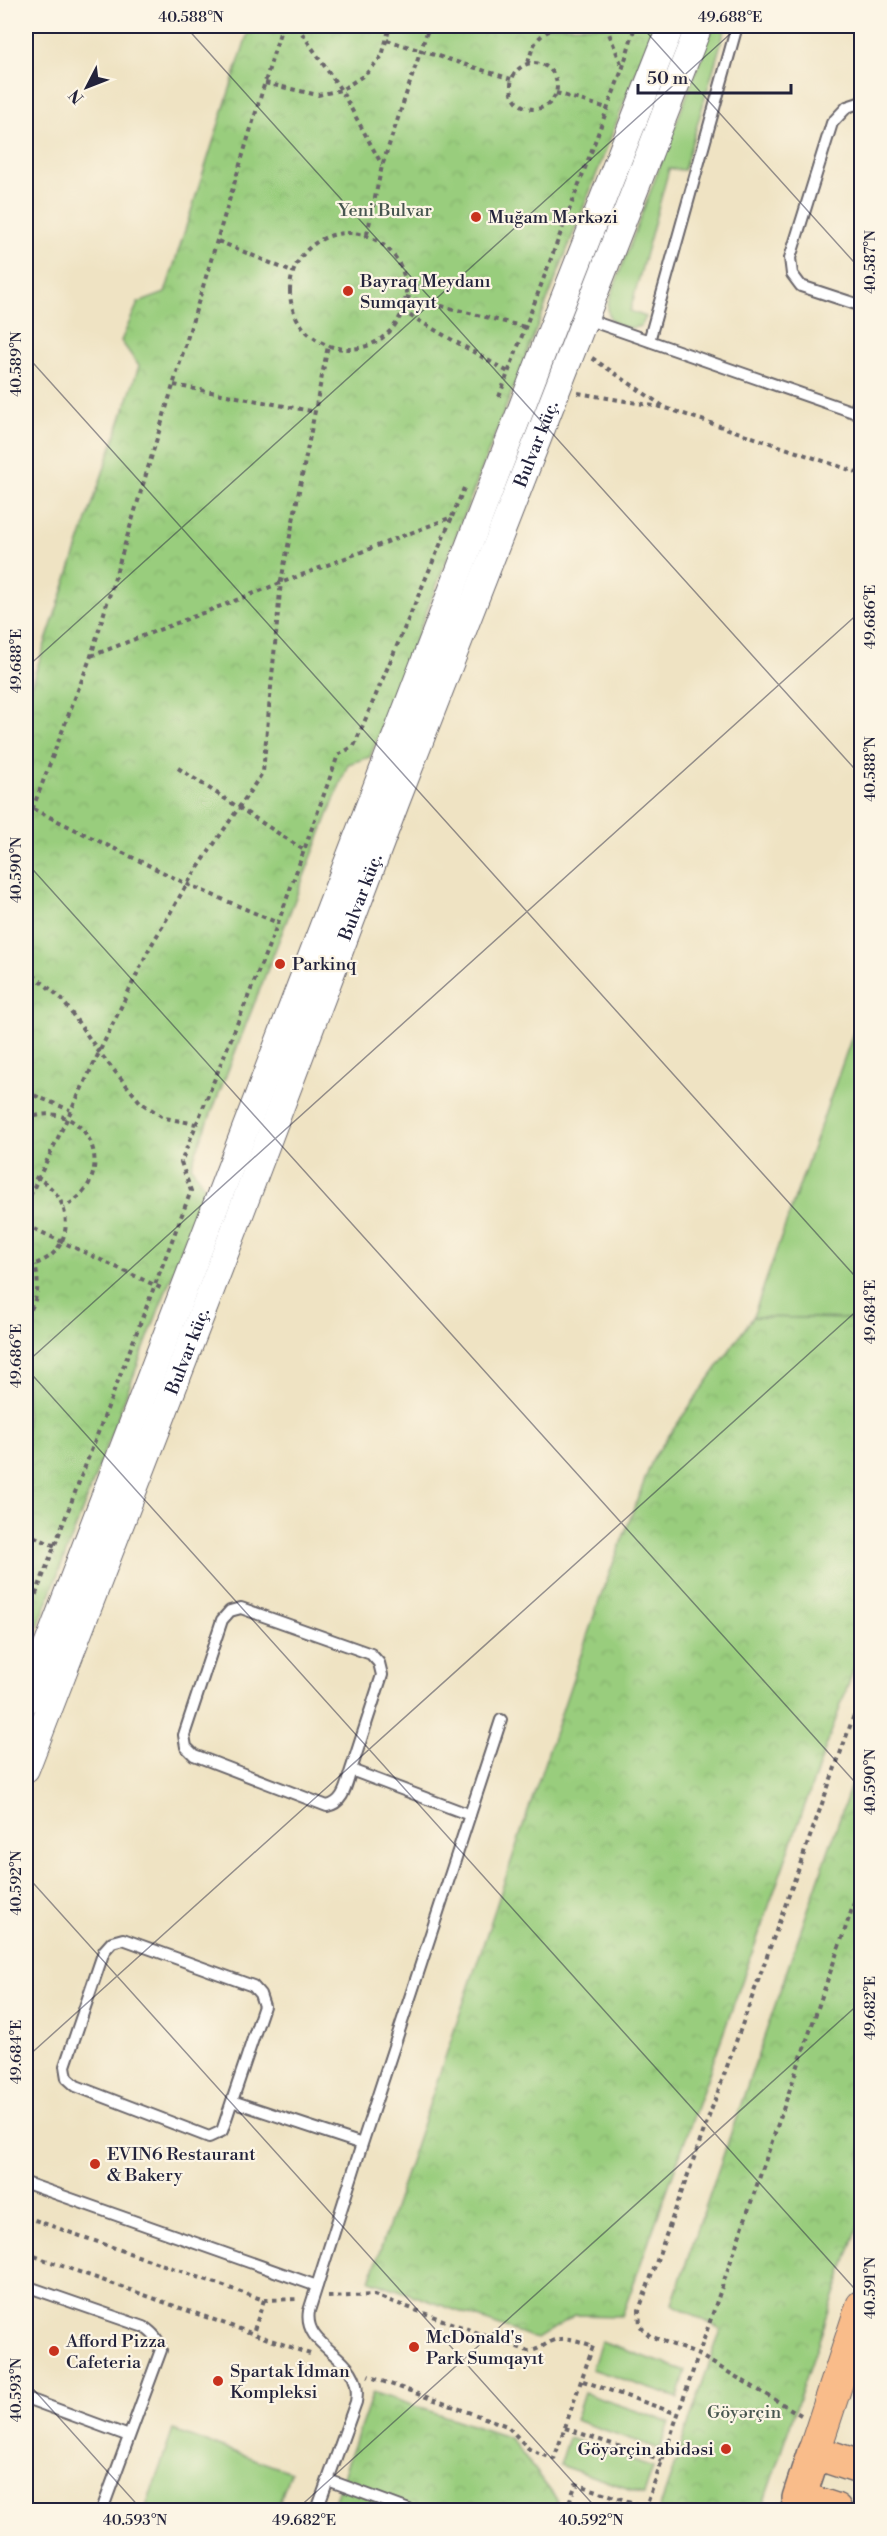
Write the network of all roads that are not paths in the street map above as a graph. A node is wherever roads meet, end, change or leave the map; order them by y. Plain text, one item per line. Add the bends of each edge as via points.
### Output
1 (737, 26) edge
2 (669, 31) edge
3 (696, 36) edge
4 (861, 102) edge
5 (861, 306) edge
6 (586, 319) junction
7 (649, 341) junction
8 (861, 390) edge
9 (858, 414) edge
10 (386, 796) junction
11 (210, 1219) junction
12 (235, 1228) junction
13 (26, 1701) edge
14 (501, 1720) dead end
15 (26, 1769) edge
16 (351, 1770) junction
17 (470, 1815) junction
18 (232, 2102) junction
19 (362, 2144) junction
20 (26, 2183) edge
21 (26, 2286) edge
22 (317, 2286) junction
23 (861, 2306) edge
24 (26, 2398) edge
25 (129, 2436) junction
26 (814, 2452) junction
27 (861, 2468) edge
28 (328, 2480) junction
29 (102, 2511) edge
30 (317, 2511) edge
31 (409, 2511) edge
32 (836, 2511) edge

1 - 7 lane
2 - 3 street
2 - 10 street, Bulvar küç. via 533,380
3 - 6 street, Bulvar küç.
4 - 5 lane via 847,107 832,123 790,258 792,274 801,286
6 - 7 lane
6 - 10 street, Bulvar küç.
7 - 9 lane
8 - 9 lane
10 - 11 street, Bulvar küç.
10 - 12 street, Bulvar küç.
11 - 12 street
11 - 13 street, Bulvar küç.
12 - 15 street, Bulvar küç.
14 - 17 lane
16 - 16 lane via 340,1800 327,1806 194,1755 186,1747 184,1735 222,1620 230,1611 241,1608 371,1654 379,1663 382,1675
16 - 17 lane
17 - 19 lane
18 - 18 lane via 222,2131 208,2137 75,2086 67,2078 65,2066 104,1951 111,1942 123,1939 253,1986 260,1995 264,2006
18 - 19 lane
19 - 22 lane
20 - 22 lane
21 - 25 lane via 144,2327 159,2341 160,2350
22 - 28 lane via 308,2320 311,2331 355,2375 358,2390
23 - 26 main road
24 - 25 lane
25 - 29 lane
26 - 27 highway
26 - 32 highway via 799,2498
28 - 30 lane
28 - 31 lane

